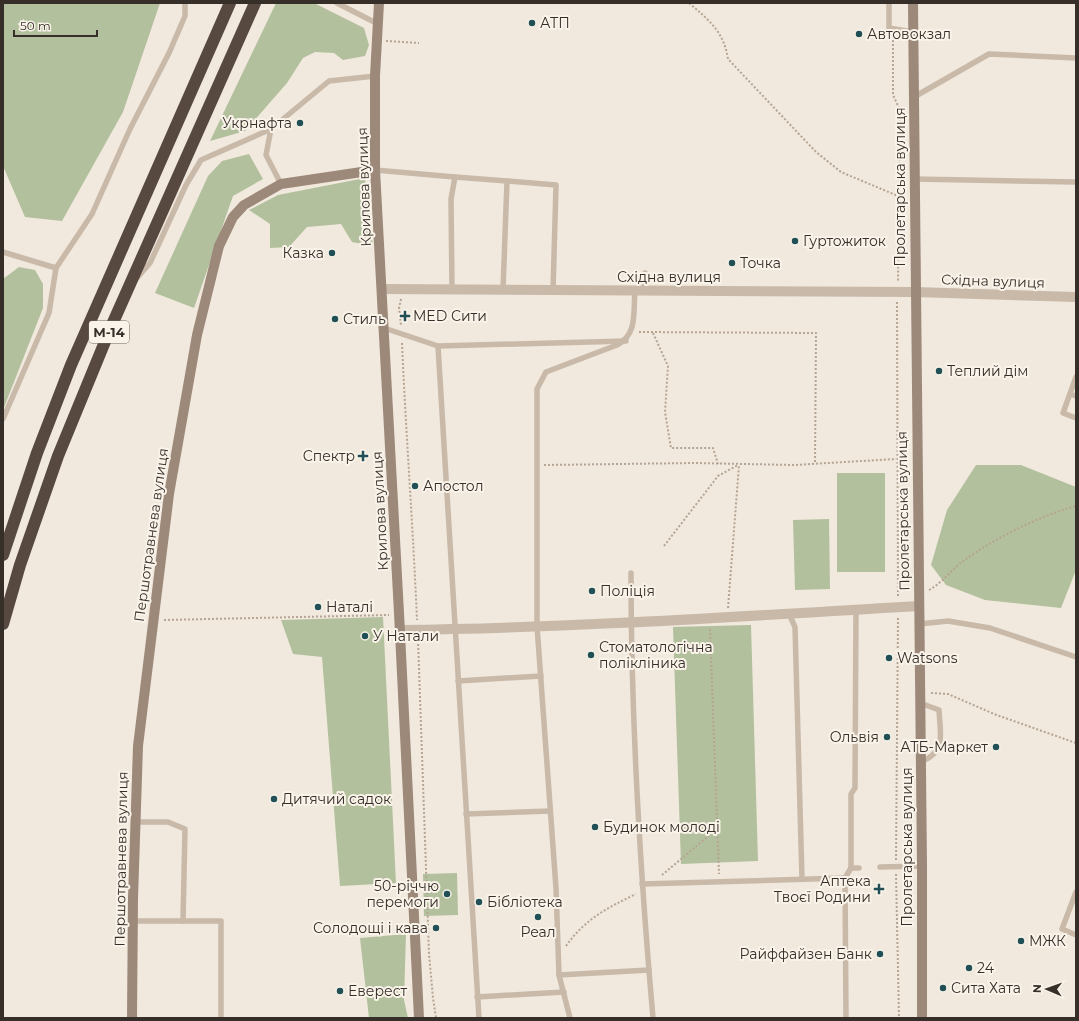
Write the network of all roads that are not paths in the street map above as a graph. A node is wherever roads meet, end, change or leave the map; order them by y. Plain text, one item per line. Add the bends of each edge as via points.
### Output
1 (185, 3) edge
2 (230, 3) edge
3 (255, 3) edge
4 (264, 3) edge
5 (337, 3) edge
6 (379, 3) edge
7 (889, 3) edge
8 (912, 3) edge
9 (378, 24) junction
10 (913, 32) junction
11 (235, 48) junction
12 (1076, 58) edge
13 (375, 76) junction
14 (913, 97) junction
15 (271, 129) junction
16 (375, 170) junction
17 (455, 177) junction
18 (914, 179) junction
19 (507, 181) junction
20 (1076, 182) edge
21 (281, 184) junction
22 (3, 252) edge
23 (56, 268) junction
24 (645, 273) dead end
25 (129, 287) junction
26 (382, 289) junction
27 (452, 290) junction
28 (503, 290) junction
29 (554, 291) junction
30 (640, 291) junction
31 (915, 292) junction
32 (1076, 297) edge
33 (384, 328) junction
34 (626, 341) junction
35 (438, 346) junction
36 (1076, 377) edge
37 (1070, 394) junction
38 (1076, 396) edge
39 (1076, 418) edge
40 (3, 419) edge
41 (3, 555) edge
42 (631, 573) dead end
43 (918, 601) junction
44 (856, 610) junction
45 (789, 614) junction
46 (631, 623) junction
47 (3, 624) edge
48 (918, 624) junction
49 (538, 626) junction
50 (456, 629) junction
51 (400, 630) junction
52 (1076, 657) edge
53 (541, 676) junction
54 (458, 681) junction
55 (919, 698) junction
56 (920, 762) junction
57 (550, 811) junction
58 (466, 814) junction
59 (135, 822) junction
60 (922, 866) junction
61 (880, 867) dead end
62 (851, 868) junction
63 (859, 868) dead end
64 (845, 878) junction
65 (802, 879) junction
66 (642, 884) junction
67 (1076, 892) edge
68 (132, 921) junction
69 (183, 921) junction
70 (1076, 935) edge
71 (649, 970) junction
72 (559, 975) junction
73 (564, 992) junction
74 (477, 997) junction
75 (221, 1016) dead end
76 (132, 1018) edge
77 (419, 1018) edge
78 (479, 1018) edge
79 (570, 1018) edge
80 (653, 1018) edge
81 (846, 1018) edge
82 (922, 1018) edge

1 - 23 lane via 185,16 169,53 130,129 92,214
2 - 41 highway, М-14 via 71,366 37,453
3 - 11 highway, М-14
4 - 11 highway
5 - 9 lane
6 - 9 street, Крилова вулиця
7 - 10 lane via 889,28
8 - 10 street, Пролетарська вулиця
9 - 13 street, Крилова вулиця
10 - 14 street, Пролетарська вулиця
11 - 25 highway, М-14
12 - 14 lane via 989,54
13 - 15 lane via 329,81
13 - 16 street, Крилова вулиця
14 - 18 street, Пролетарська вулиця
15 - 21 lane via 266,155
15 - 25 lane via 201,160 186,185 150,263
16 - 17 lane
16 - 21 street, Першотравнева вулиця
16 - 26 street, Крилова вулиця
17 - 19 lane
17 - 27 lane via 450,199
18 - 20 lane
18 - 31 street, Пролетарська вулиця
19 - 28 lane
19 - 29 lane via 556,185
21 - 59 street, Першотравнева вулиця via 244,205 233,217 219,246 193,357 169,494 153,620 138,746
22 - 23 lane
23 - 40 lane via 49,313
24 - 30 lane
25 - 47 highway, М-14 via 58,456 20,565
26 - 27 street, Східна вулиця
26 - 33 street, Крилова вулиця
27 - 28 street, Східна вулиця
28 - 29 street, Східна вулиця
29 - 30 street, Східна вулиця
30 - 31 street, Східна вулиця
30 - 34 lane via 632,332
31 - 32 street, Східна вулиця
31 - 43 street, Пролетарська вулиця
33 - 35 lane
33 - 51 street, Крилова вулиця
34 - 35 lane
34 - 49 lane via 546,372 537,389
35 - 50 lane
36 - 37 lane
37 - 38 lane
37 - 39 lane via 1063,413
42 - 46 lane
43 - 44 street via 898,608
43 - 48 street, Пролетарська вулиця
44 - 45 street
44 - 62 lane via 855,788 851,794
45 - 46 street
45 - 65 lane via 795,627
46 - 49 street
46 - 66 lane
48 - 52 lane via 948,621 990,628
48 - 55 street, Пролетарська вулиця
49 - 50 street
49 - 53 lane
50 - 51 street
50 - 54 lane
51 - 77 street, Крилова вулиця
53 - 54 lane
53 - 57 lane
54 - 58 lane
55 - 56 street, Пролетарська вулиця
55 - 56 lane via 939,710 940,716 940,748 932,757
56 - 60 street, Пролетарська вулиця
57 - 58 lane
57 - 72 lane
58 - 74 lane
59 - 68 street, Першотравнева вулиця
59 - 69 lane via 168,822 185,828
60 - 61 lane
60 - 82 street, Пролетарська вулиця
62 - 63 lane
62 - 64 lane
64 - 65 lane
64 - 81 lane
65 - 66 lane
66 - 71 lane
67 - 70 lane via 1062,929
68 - 69 lane
68 - 76 street, Першотравнева вулиця
69 - 75 lane via 222,921
71 - 72 lane
71 - 80 lane
72 - 73 lane
73 - 74 lane
73 - 79 lane
74 - 78 lane

